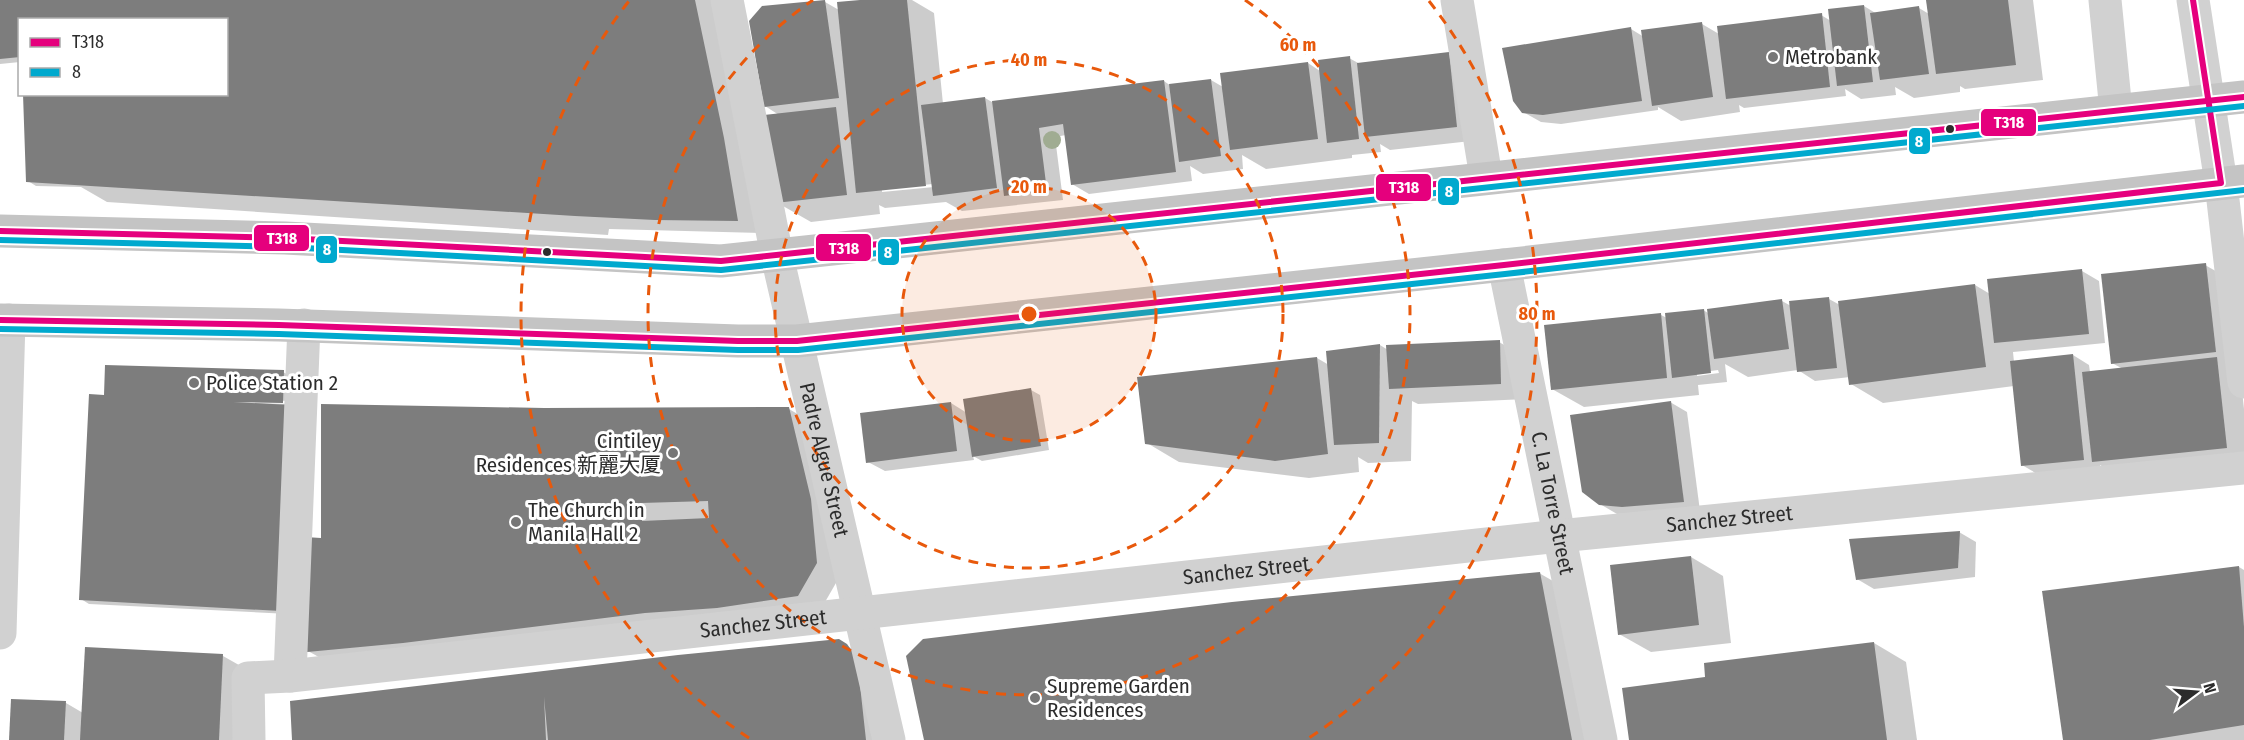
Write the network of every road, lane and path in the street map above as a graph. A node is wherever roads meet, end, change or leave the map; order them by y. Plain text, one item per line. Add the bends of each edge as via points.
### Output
1 (727, 0) edge
2 (1457, 0) edge
3 (2105, 0) edge
4 (2193, 0) edge
5 (2244, 97) edge
6 (2209, 101) junction
7 (2116, 111) junction
8 (1486, 177) junction
9 (2233, 182) edge
10 (0, 231) edge
11 (777, 256) junction
12 (1504, 265) junction
13 (4, 320) edge
14 (304, 326) junction
15 (797, 341) junction
16 (2244, 382) edge
17 (2244, 468) edge
18 (1559, 536) junction
19 (860, 614) junction
20 (0, 633) edge
21 (290, 676) junction
22 (249, 740) edge
23 (890, 740) edge
24 (1601, 740) edge

1 - 11 street, Padre Algue Street
2 - 8 street
3 - 7 street
4 - 6 street
5 - 6 main road
6 - 7 main road
6 - 9 street
7 - 8 main road
8 - 11 main road
9 - 12 main road
9 - 16 street
10 - 11 main road via 285,238 721,261
11 - 15 street, Padre Algue Street
12 - 15 main road
12 - 18 street, C. La Torre Street
13 - 14 main road
13 - 20 street
14 - 15 main road
14 - 21 street
15 - 19 street, Padre Algue Street
17 - 18 street, Sanchez Street
18 - 19 street, Sanchez Street
18 - 24 street, C. La Torre Street
19 - 21 street, Sanchez Street
19 - 23 street, Padre Algue Street
21 - 22 street, Sanchez Street via 249,678

